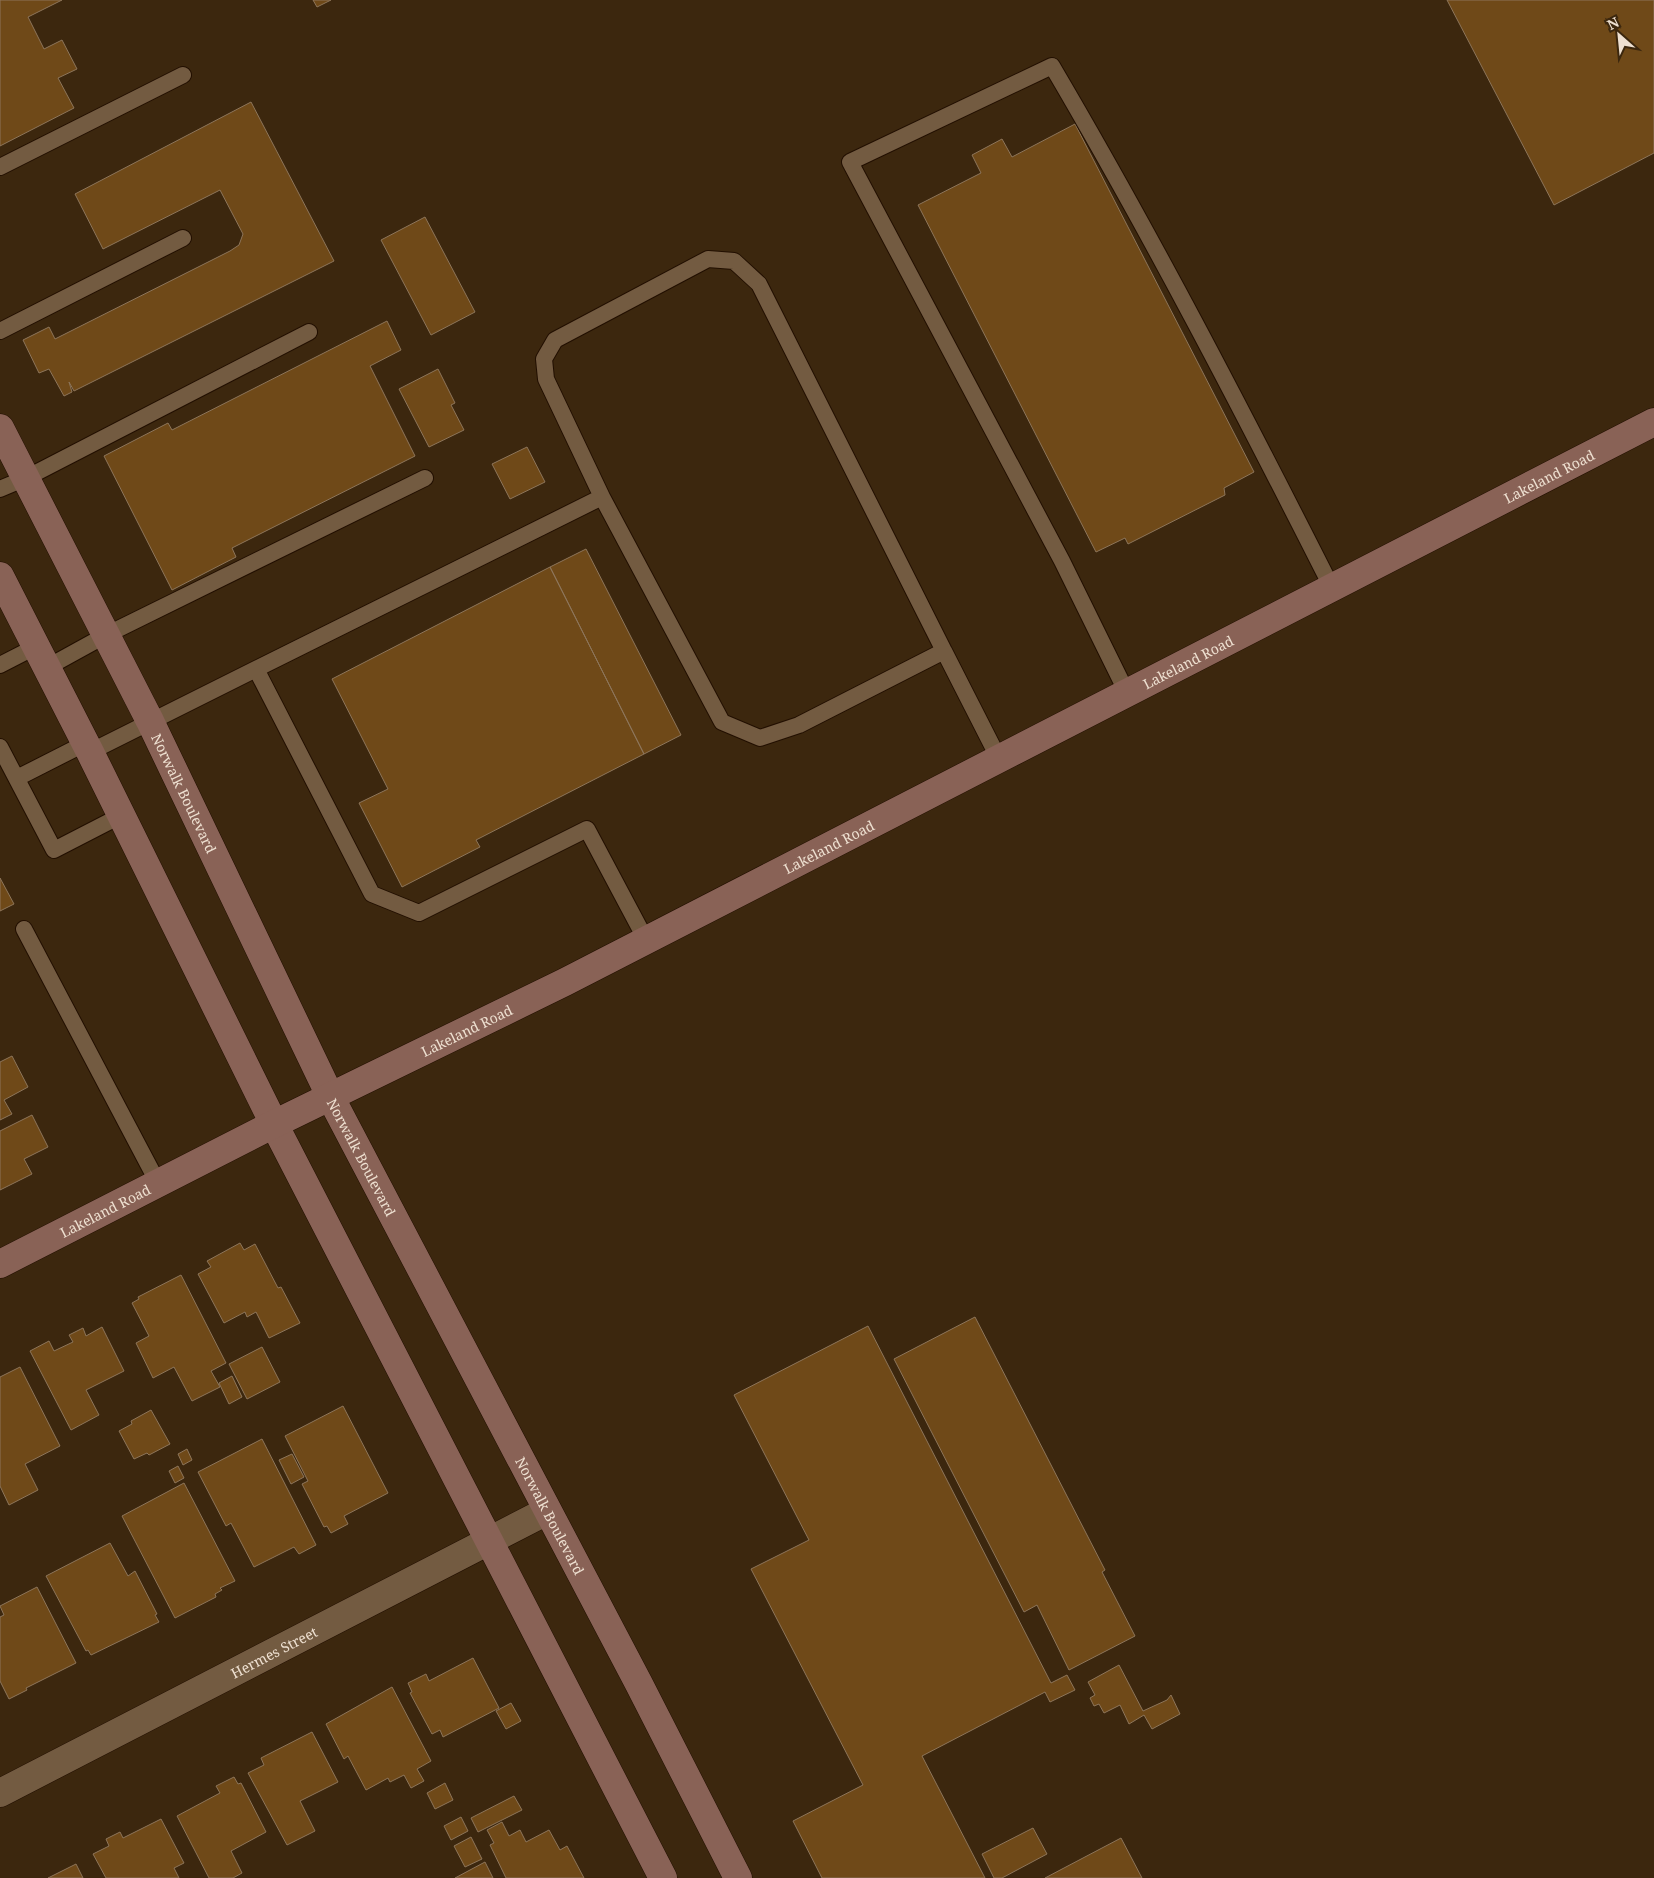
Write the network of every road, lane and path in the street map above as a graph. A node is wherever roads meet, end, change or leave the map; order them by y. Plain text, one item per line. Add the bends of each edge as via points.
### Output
1 (182, 75) dead end
2 (0, 168) edge
3 (183, 238) dead end
4 (0, 331) edge
5 (310, 332) dead end
6 (1654, 422) edge
7 (0, 428) edge
8 (26, 478) junction
9 (425, 478) dead end
10 (0, 490) edge
11 (602, 497) junction
12 (0, 576) edge
13 (1332, 588) junction
14 (106, 635) junction
15 (944, 651) junction
16 (41, 658) junction
17 (0, 665) edge
18 (256, 669) junction
19 (1127, 693) junction
20 (150, 721) junction
21 (0, 747) edge
22 (88, 748) junction
23 (1000, 759) junction
24 (17, 778) junction
25 (122, 815) junction
26 (24, 929) dead end
27 (646, 940) junction
28 (331, 1098) junction
29 (274, 1124) junction
30 (158, 1183) junction
31 (0, 1264) edge
32 (548, 1510) junction
33 (490, 1541) junction
34 (0, 1793) edge
35 (662, 1878) edge
36 (738, 1878) edge

1 - 2 lane
3 - 4 lane
5 - 8 lane
6 - 13 main road, Lakeland Road
7 - 8 main road, Norwalk Boulevard
8 - 10 lane
8 - 14 main road, Norwalk Boulevard
9 - 14 lane
11 - 15 lane via 722,722 760,738 799,725
11 - 15 lane via 546,379 544,359 555,340 708,260 734,261 759,284
11 - 18 lane
12 - 16 main road
13 - 19 main road, Lakeland Road
13 - 19 lane via 1101,148 1052,66 850,162 1062,561
14 - 16 lane
14 - 20 main road, Norwalk Boulevard
15 - 23 lane
16 - 17 lane
16 - 22 main road
18 - 20 lane
18 - 27 lane via 372,894 419,913 587,829
19 - 23 main road, Lakeland Road
20 - 22 lane
20 - 28 main road, Norwalk Boulevard
21 - 24 lane
22 - 24 lane
22 - 25 main road
23 - 27 main road, Lakeland Road
24 - 25 lane via 54,850
25 - 29 main road
26 - 30 lane
27 - 28 main road, Lakeland Road
28 - 29 main road, Lakeland Road
28 - 32 main road, Norwalk Boulevard
29 - 30 main road, Lakeland Road
29 - 33 main road
30 - 31 main road, Lakeland Road
32 - 33 street, Hermes Street
32 - 36 main road, Norwalk Boulevard
33 - 34 street, Hermes Street
33 - 35 main road

